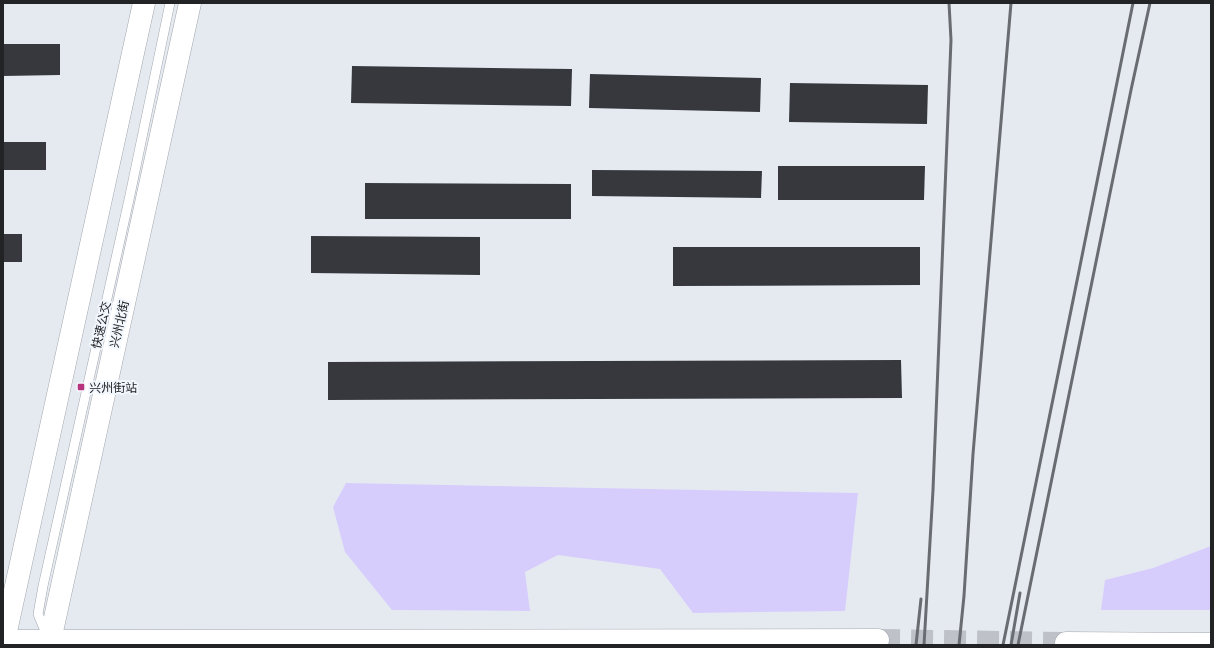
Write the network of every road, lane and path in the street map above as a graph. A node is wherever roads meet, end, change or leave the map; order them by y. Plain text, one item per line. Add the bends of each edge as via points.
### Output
1 (144, 3) edge
2 (170, 3) edge
3 (190, 3) edge
4 (878, 640) tunnel mouth
5 (3, 641) edge
6 (1066, 643) dead end
7 (50, 644) edge
8 (1211, 644) edge
9 (3, 645) edge

1 - 5 main road
2 - 7 lane, 快速公交 via 43,586 38,614
3 - 7 main road, 兴州北街
4 - 7 main road
5 - 7 main road
5 - 9 main road
6 - 8 main road

